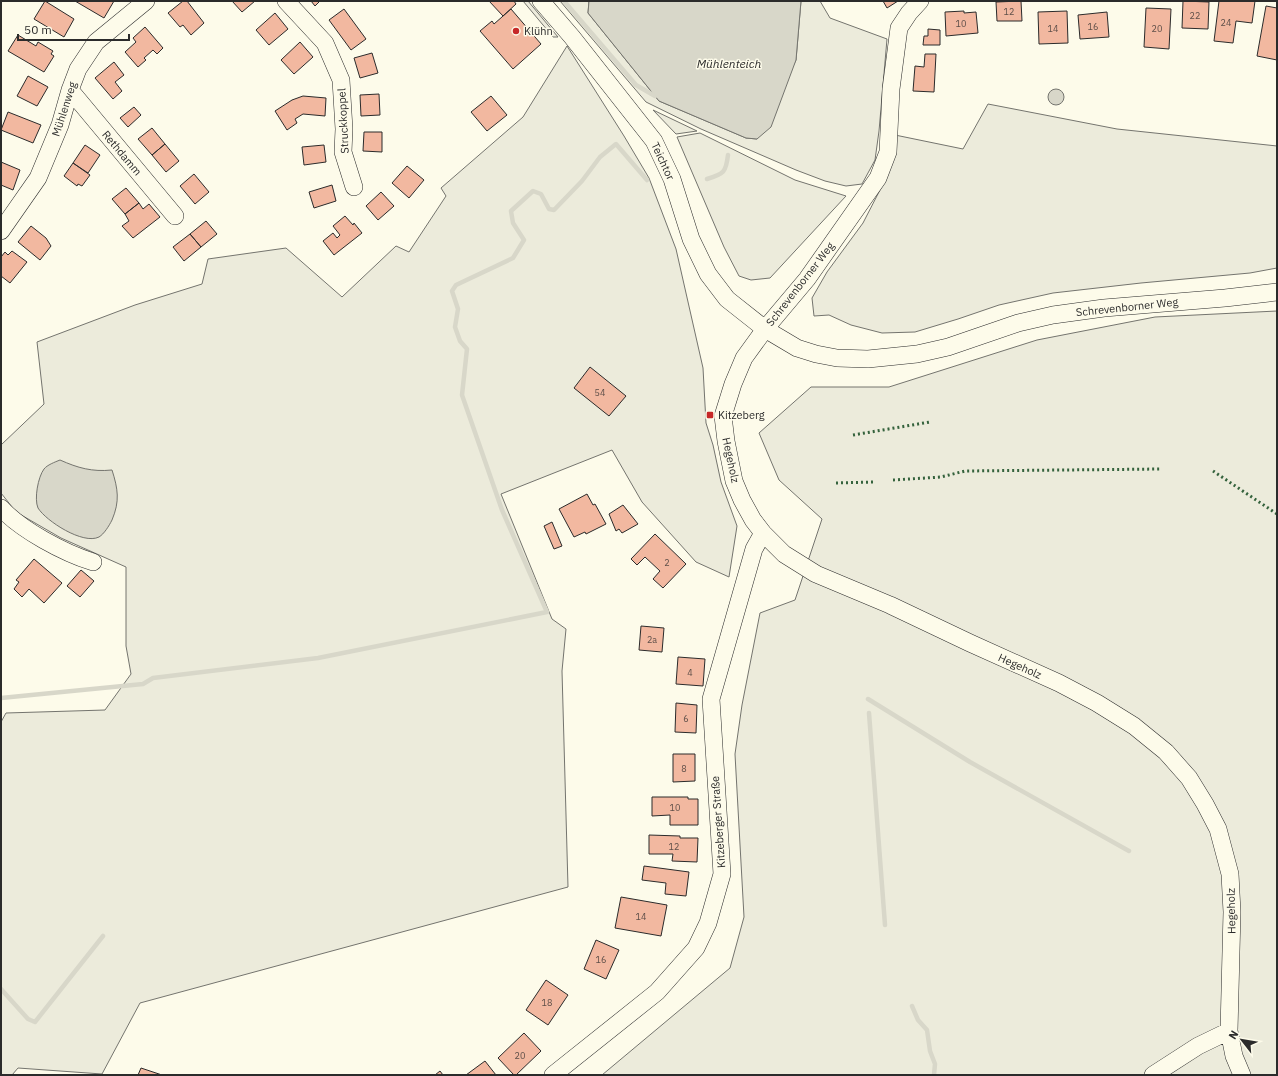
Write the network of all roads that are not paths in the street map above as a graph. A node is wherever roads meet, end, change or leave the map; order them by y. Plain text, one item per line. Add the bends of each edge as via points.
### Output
1 (146, 1) edge
2 (286, 1) edge
3 (541, 1) edge
4 (920, 1) edge
5 (70, 90) junction
6 (354, 187) dead end
7 (175, 216) dead end
8 (1, 231) edge
9 (1277, 292) edge
10 (765, 329) junction
11 (1, 508) edge
12 (763, 533) junction
13 (93, 562) dead end
14 (1229, 1031) junction
15 (553, 1075) edge
16 (1153, 1075) edge
17 (1242, 1075) edge

1 - 5 street, Mühlenweg via 96,42 78,69
2 - 6 street, Struckkoppel via 325,44 341,80 343,152
3 - 10 street, Teichtor via 654,141 672,179 691,239 708,274 727,299
4 - 10 street, Schrevenborner Weg via 899,28 891,89 888,152 878,178 807,279
5 - 7 street, Rethdamm
5 - 8 street, Mühlenweg via 60,125 38,178
9 - 10 street, Schrevenborner Weg via 1053,315 1018,323 948,347 918,354 868,360 816,354 797,348
10 - 12 street, Hegeholz via 744,358 724,416 734,481 746,507
11 - 13 street via 10,518 55,546
12 - 14 street, Hegeholz via 784,554 816,574 890,605 1097,702 1166,752 1189,778 1205,804 1218,829 1230,874 1232,912
12 - 15 street, Kitzeberger Straße via 754,549 711,700 722,874 708,924 696,948 657,992
14 - 16 street via 1198,1046
14 - 17 street, Hegeholz via 1234,1056

